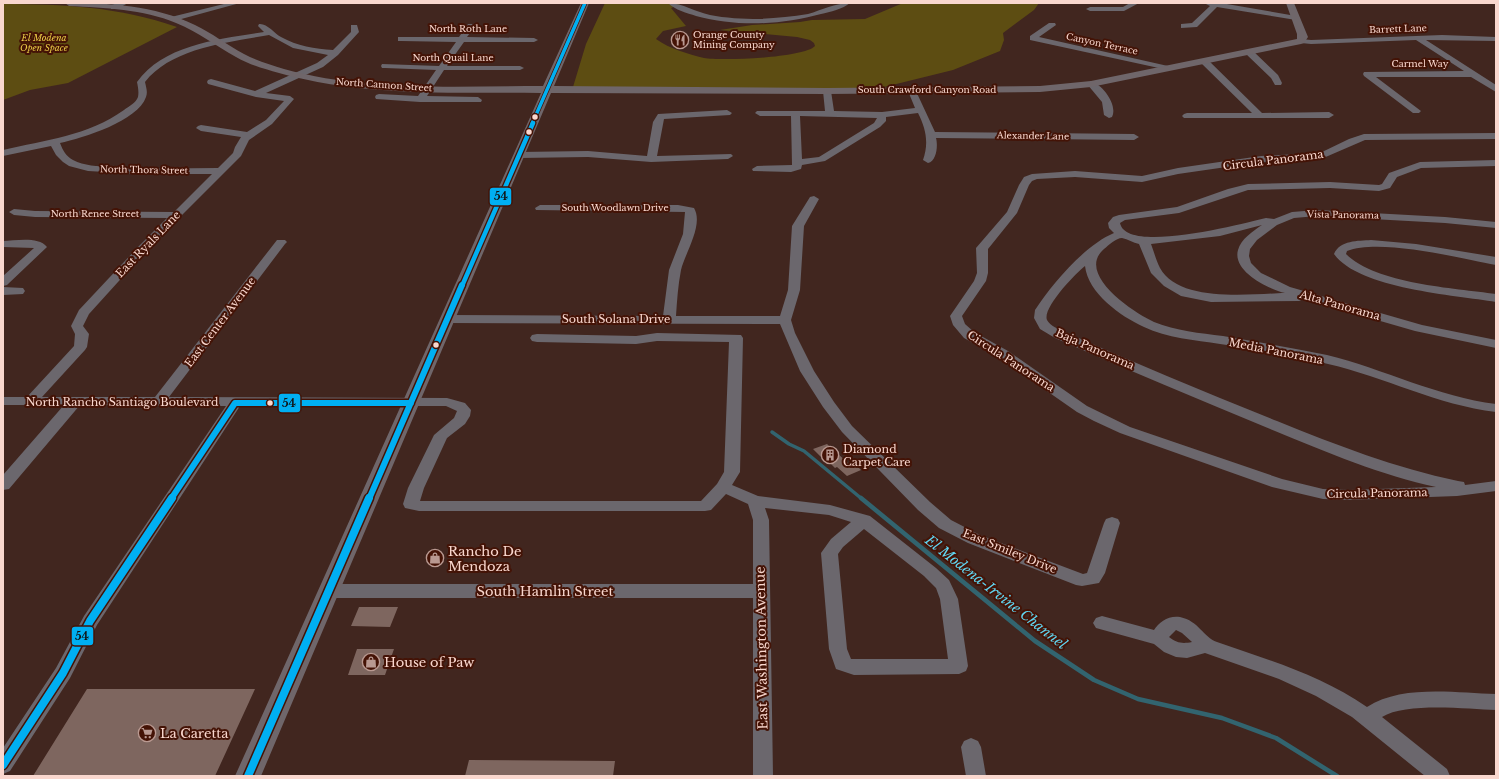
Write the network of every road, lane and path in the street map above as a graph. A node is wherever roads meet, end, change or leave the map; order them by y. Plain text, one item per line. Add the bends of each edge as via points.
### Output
1 (69, 3) edge
2 (124, 3) edge
3 (236, 3) edge
4 (585, 3) edge
5 (672, 3) edge
6 (846, 3) edge
7 (1135, 3) edge
8 (1208, 3) edge
9 (1290, 3) edge
10 (1216, 4) junction
11 (114, 7) junction
12 (1090, 10) dead end
13 (1296, 18) junction
14 (174, 20) junction
15 (1052, 25) dead end
16 (261, 26) dead end
17 (471, 26) dead end
18 (1184, 26) dead end
19 (354, 27) dead end
20 (269, 32) junction
21 (1418, 38) junction
22 (401, 39) dead end
23 (462, 39) junction
24 (1496, 39) edge
25 (534, 40) dead end
26 (1301, 41) junction
27 (218, 43) junction
28 (1249, 52) junction
29 (335, 53) junction
30 (1204, 61) junction
31 (385, 66) dead end
32 (443, 68) junction
33 (520, 68) dead end
34 (1168, 68) junction
35 (1472, 74) junction
36 (300, 75) junction
37 (211, 82) dead end
38 (1278, 83) dead end
39 (1091, 84) junction
40 (428, 89) junction
41 (1496, 89) edge
42 (547, 90) junction
43 (827, 91) junction
44 (912, 91) junction
45 (256, 94) junction
46 (379, 97) dead end
47 (420, 99) junction
48 (478, 100) dead end
49 (920, 110) junction
50 (1416, 111) dead end
51 (727, 113) dead end
52 (760, 113) dead end
53 (795, 113) junction
54 (830, 114) junction
55 (882, 115) junction
56 (1109, 115) dead end
57 (1259, 115) junction
58 (1329, 115) dead end
59 (1187, 116) dead end
60 (201, 128) dead end
61 (248, 135) junction
62 (932, 135) junction
63 (1496, 136) edge
64 (1134, 137) dead end
65 (55, 141) junction
66 (3, 153) edge
67 (519, 154) junction
68 (728, 156) dead end
69 (651, 159) junction
70 (928, 160) dead end
71 (798, 163) junction
72 (1496, 163) edge
73 (758, 169) dead end
74 (221, 171) junction
75 (814, 199) dead end
76 (540, 208) dead end
77 (14, 212) dead end
78 (176, 215) junction
79 (1275, 222) junction
80 (1496, 225) edge
81 (1121, 234) junction
82 (1144, 241) junction
83 (281, 242) dead end
84 (3, 244) edge
85 (1093, 253) junction
86 (1496, 261) edge
87 (3, 282) edge
88 (3, 291) edge
89 (19, 291) dead end
90 (1313, 297) junction
91 (1496, 298) edge
92 (447, 319) junction
93 (581, 319) junction
94 (669, 319) junction
95 (785, 320) junction
96 (537, 338) dead end
97 (575, 339) junction
98 (1496, 344) edge
99 (3, 401) edge
100 (31, 401) junction
101 (76, 401) junction
102 (159, 401) junction
103 (235, 403) junction
104 (411, 403) junction
105 (1496, 408) edge
106 (3, 485) edge
107 (1496, 486) edge
108 (723, 487) junction
109 (1473, 489) junction
110 (755, 502) junction
111 (864, 520) junction
112 (1112, 523) dead end
113 (329, 591) junction
114 (760, 591) junction
115 (1102, 623) dead end
116 (1159, 638) junction
117 (1207, 646) junction
118 (1496, 702) edge
119 (1368, 717) junction
120 (971, 747) dead end
121 (3, 764) edge
122 (248, 776) edge
123 (763, 776) edge
124 (976, 776) edge
125 (1440, 776) edge

1 - 11 main road, North Cannon Street
2 - 11 street
3 - 14 street
4 - 42 main road
5 - 6 street via 698,15 746,20 810,16
7 - 12 street via 1124,9
8 - 10 street
9 - 13 main road
10 - 13 street
10 - 18 street via 1194,25
11 - 14 main road, North Cannon Street via 147,12
13 - 26 main road via 1303,37
14 - 27 main road, North Cannon Street via 194,28
15 - 34 street, Canyon Terrace via 1033,38
16 - 20 street
17 - 23 street
19 - 29 street via 355,32
20 - 27 street
20 - 29 street via 296,47
21 - 24 street, Barrett Lane
21 - 26 street, Barrett Lane
21 - 35 street
22 - 23 street, North Roth Lane
23 - 25 street, North Roth Lane
23 - 32 street
26 - 28 main road, South Crawford Canyon Road
27 - 36 main road, North Cannon Street via 249,60
27 - 65 street via 178,55 148,72 141,82 142,98 116,121 82,135
28 - 30 main road, South Crawford Canyon Road
28 - 38 street
29 - 36 street via 320,65
30 - 34 main road, South Crawford Canyon Road
30 - 57 street
31 - 32 street, North Quail Lane
32 - 33 street, North Quail Lane
32 - 40 street
34 - 39 main road, South Crawford Canyon Road
35 - 41 street
35 - 50 street, Carmel Way via 1367,74
36 - 40 main road, North Cannon Street via 357,85
36 - 45 street
37 - 45 street
39 - 44 main road, South Crawford Canyon Road via 1040,89
39 - 56 street via 1107,104
40 - 42 main road, North Cannon Street
40 - 47 street
42 - 43 main road, South Crawford Canyon Road
42 - 67 main road
43 - 44 main road, South Crawford Canyon Road
43 - 54 street
44 - 49 street
45 - 61 street, East Ryals Lane via 290,99 269,122
46 - 47 street
47 - 48 street
49 - 55 street
49 - 62 street
51 - 69 street via 661,116
52 - 53 street
53 - 54 street
53 - 71 street
54 - 55 street
55 - 71 street via 877,125 822,159
57 - 58 street
57 - 59 street
60 - 61 street
61 - 74 street, East Ryals Lane via 239,145 238,154
62 - 64 street, Alexander Lane
62 - 70 street via 933,151
63 - 109 street, Circula Panorama via 1364,138 1321,156 1261,159 1142,179 1075,174 1036,176 1028,179 1012,213 982,248 982,276 956,316 959,325 969,335 1009,358 1099,418 1125,430 1262,478 1295,488 1336,495 1407,494
65 - 66 street
65 - 74 street, North Thora Street via 57,151 72,164 93,169 127,172
67 - 69 street via 588,154
67 - 92 main road
68 - 69 street
71 - 73 street via 795,169
72 - 81 street via 1420,165 1393,174 1386,186 1379,188 1330,185 1248,187 1179,210 1117,219 1114,223 1115,228
74 - 78 street, East Ryals Lane
75 - 95 street via 798,226 794,290
76 - 94 street, South Woodlawn Drive via 690,210 690,233 676,269
77 - 78 street, North Renee Street
78 - 100 street, East Ryals Lane via 83,314 77,326 82,334 80,346
79 - 80 street, Vista Panorama via 1292,215 1325,213
79 - 82 street, Vista Panorama via 1266,221 1220,233
79 - 90 street, Alta Panorama via 1245,247 1245,261 1264,281
81 - 82 street
81 - 85 street, Baja Panorama via 1109,239
82 - 90 street via 1155,270 1168,283 1185,293 1221,299
83 - 102 street, East Center Avenue
84 - 87 street via 35,244 41,247
85 - 105 street, Media Panorama via 1090,267 1106,294 1128,314 1158,328 1331,361 1363,369 1445,397
85 - 109 street, Baja Panorama via 1069,273 1041,310 1040,318 1045,326 1060,335 1191,392 1328,447 1419,478
86 - 91 street via 1380,243 1350,245 1340,254 1349,265 1375,277
88 - 89 street
90 - 98 street, Alta Panorama via 1420,328
92 - 93 street, South Solana Drive
92 - 104 main road
93 - 94 street, South Solana Drive
93 - 97 street
94 - 95 street, South Solana Drive
95 - 112 street, East Smiley Drive via 807,371 847,429 944,524 974,539 1082,580 1093,579
96 - 97 street
97 - 108 street via 736,338 732,472
99 - 100 street, North Rancho Santiago Boulevard
100 - 101 street, North Rancho Santiago Boulevard
101 - 102 street, North Rancho Santiago Boulevard
101 - 106 street
102 - 103 street, North Rancho Santiago Boulevard
103 - 104 street, North Rancho Santiago Boulevard
103 - 121 street via 90,621 63,673
104 - 108 street, North Rancho Santiago Boulevard via 447,402 464,410 460,421 441,435 411,504 705,506
104 - 113 main road
107 - 109 street, Circula Panorama
108 - 110 street
110 - 111 street via 830,510
110 - 114 street, East Washington Avenue via 760,520
111 - 111 street via 943,585 949,599 959,666 854,667 843,664 838,649 829,553
113 - 114 street, South Hamlin Street
113 - 122 main road
114 - 123 street, East Washington Avenue
115 - 116 street
116 - 117 street via 1178,651 1190,651
116 - 117 street via 1164,628 1171,624 1180,624 1188,627
117 - 119 street via 1230,652 1304,681
118 - 119 street via 1397,701 1378,709
119 - 125 street
120 - 124 street

